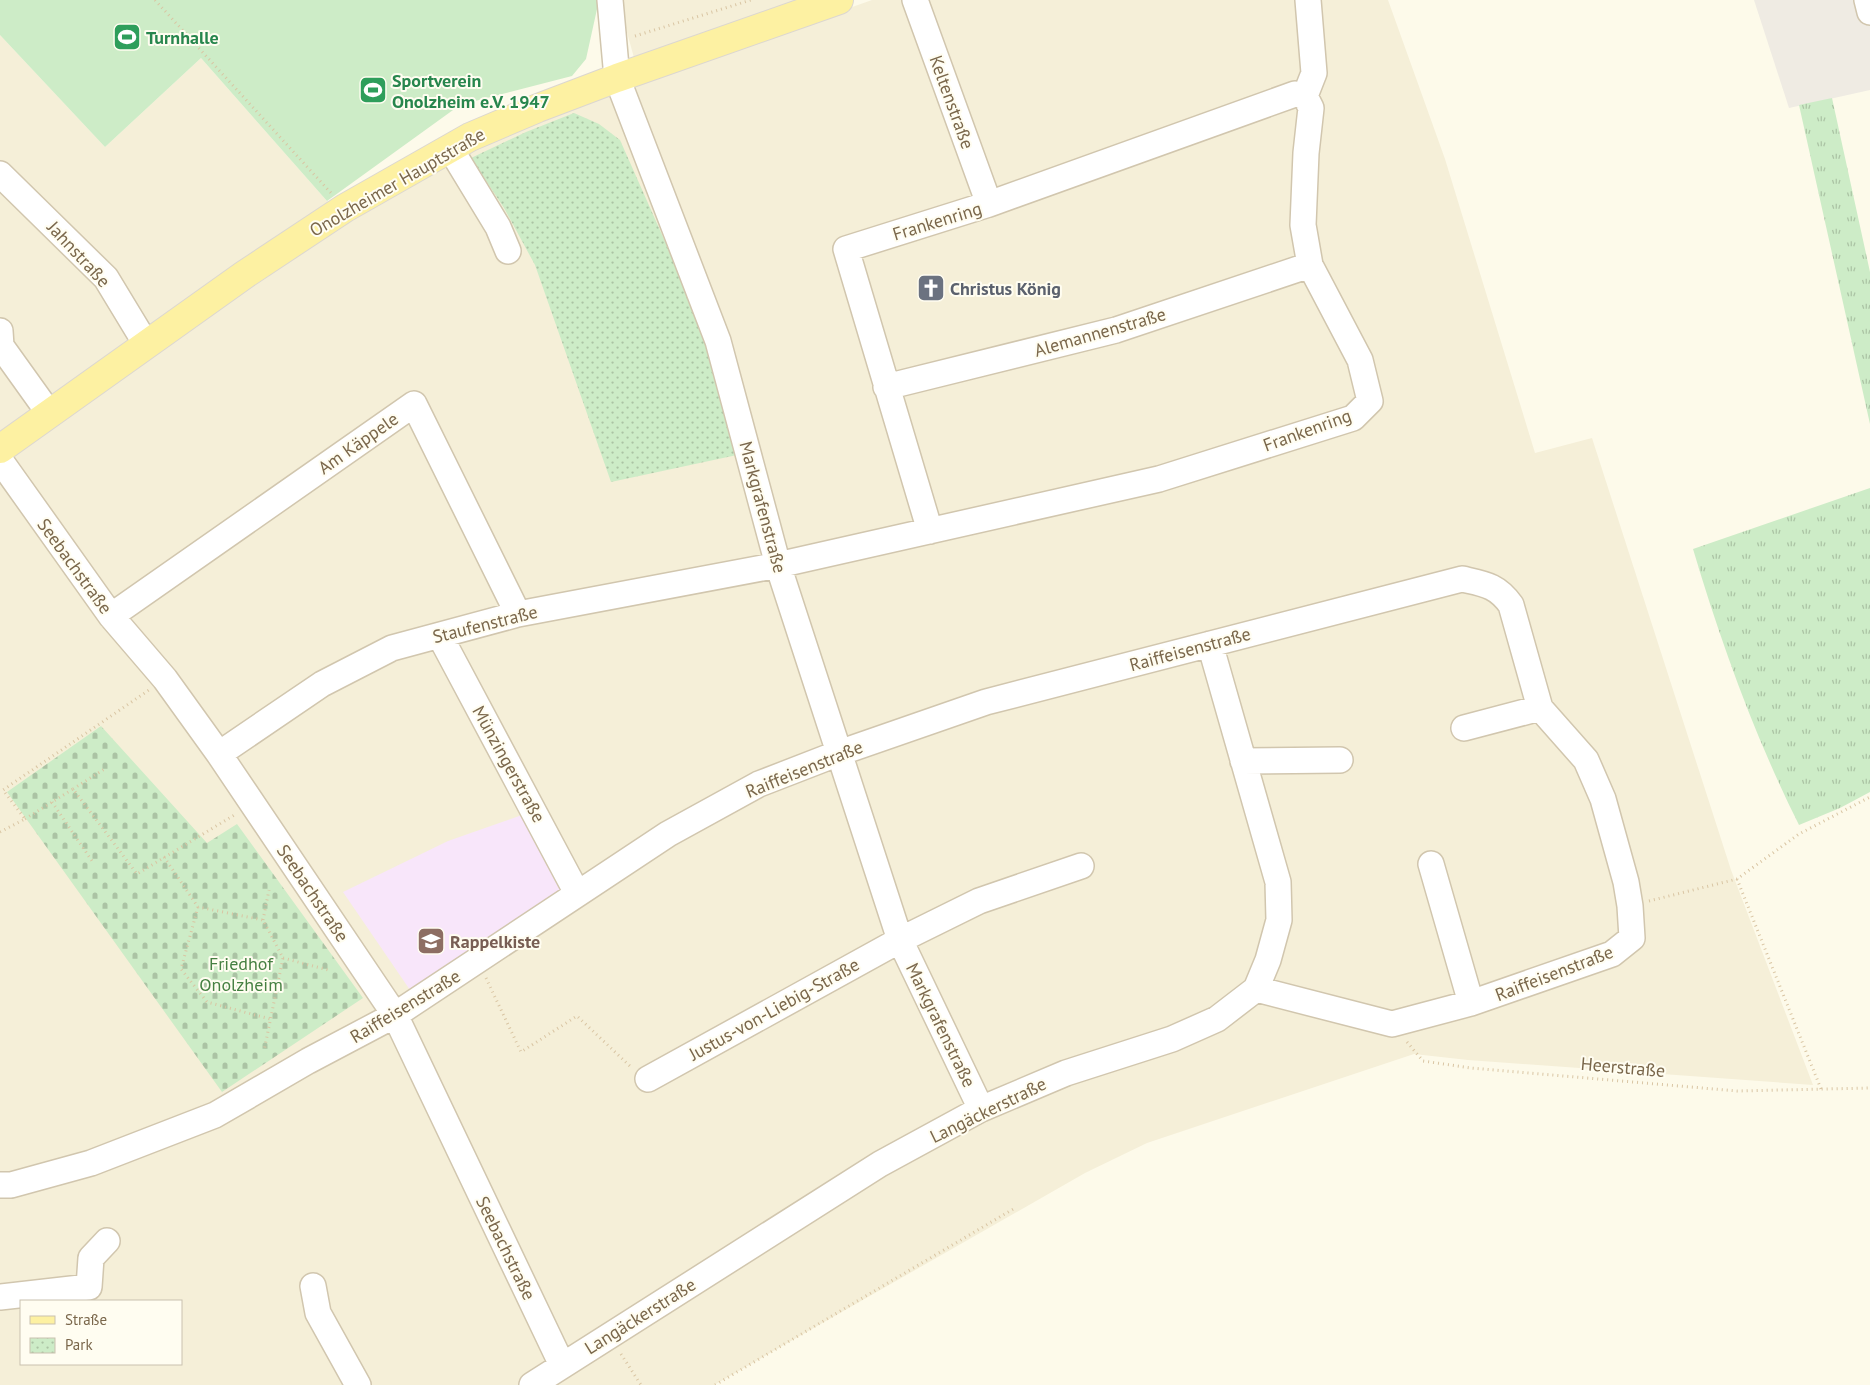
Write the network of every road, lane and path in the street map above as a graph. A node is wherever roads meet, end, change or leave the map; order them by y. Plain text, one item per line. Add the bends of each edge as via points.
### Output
1 (155, 0) edge
2 (610, 0) edge
3 (751, 0) edge
4 (839, 0) edge
5 (915, 0) edge
6 (1308, 0) edge
7 (1867, 0) edge
8 (1870, 12) edge
9 (612, 43) junction
10 (617, 78) junction
11 (1305, 96) junction
12 (450, 148) junction
13 (0, 174) edge
14 (989, 204) junction
15 (345, 208) junction
16 (508, 251) dead end
17 (1310, 265) junction
18 (0, 331) edge
19 (146, 344) junction
20 (886, 387) junction
21 (49, 413) junction
22 (0, 449) edge
23 (0, 460) edge
24 (930, 531) junction
25 (778, 566) junction
26 (518, 614) junction
27 (111, 616) junction
28 (440, 636) junction
29 (1210, 644) junction
30 (165, 680) junction
31 (1540, 708) junction
32 (1464, 728) dead end
33 (840, 753) junction
34 (219, 754) junction
35 (1340, 760) dead end
36 (1243, 761) junction
37 (106, 768) dead end
38 (73, 790) junction
39 (1870, 797) edge
40 (52, 802) junction
41 (255, 806) junction
42 (25, 819) junction
43 (0, 832) edge
44 (164, 857) junction
45 (92, 861) dead end
46 (1431, 864) dead end
47 (1082, 866) dead end
48 (1736, 879) junction
49 (269, 890) dead end
50 (577, 893) junction
51 (1630, 906) junction
52 (198, 907) junction
53 (263, 920) junction
54 (900, 940) junction
55 (283, 958) junction
56 (478, 962) junction
57 (328, 970) dead end
58 (1256, 989) junction
59 (1471, 1003) junction
60 (395, 1015) junction
61 (270, 1019) junction
62 (1392, 1024) junction
63 (264, 1051) dead end
64 (648, 1079) joint
65 (1870, 1088) edge
66 (1821, 1089) junction
67 (981, 1109) junction
68 (0, 1185) edge
69 (1016, 1208) dead end
70 (107, 1241) dead end
71 (313, 1286) dead end
72 (0, 1297) edge
73 (609, 1335) junction
74 (562, 1365) junction
75 (358, 1385) edge
76 (532, 1385) edge
77 (641, 1385) edge
78 (715, 1385) edge

1 - 15 path
2 - 9 street, Markgrafenstraße
3 - 9 path
4 - 10 main road, Onolzheimer Hauptstraße
5 - 14 street, Keltenstraße
6 - 11 street via 1314,73
7 - 8 street
9 - 10 street, Markgrafenstraße
10 - 12 main road, Onolzheimer Hauptstraße via 538,108
10 - 25 street, Markgrafenstraße via 718,341
11 - 14 street, Frankenring via 1294,94
11 - 17 street, Frankenring via 1311,108 1303,225
12 - 15 main road, Onolzheimer Hauptstraße
12 - 16 street via 498,227
13 - 19 street, Jahnstraße via 106,278
14 - 20 street, Frankenring via 846,249
15 - 19 main road, Onolzheimer Hauptstraße
17 - 20 street, Alemannenstraße via 1116,330
17 - 24 street, Frankenring via 1360,360 1370,401 1353,418 1159,479
18 - 21 street via 1,346
19 - 21 main road, Onolzheimer Hauptstraße
20 - 24 street, Frankenring
21 - 22 main road, Onolzheimer Hauptstraße
23 - 27 street, Seebachstraße
24 - 25 street, Frankenring
25 - 26 street, Staufenstraße
25 - 33 street, Markgrafenstraße
26 - 27 street, Am Käppele via 414,404
26 - 28 street, Staufenstraße
27 - 30 street, Seebachstraße
28 - 34 street, Staufenstraße via 392,648 322,684
28 - 50 street, Münzingerstraße
29 - 31 street, Raiffeisenstraße via 1462,579 1486,584 1502,592 1511,605
29 - 33 street, Raiffeisenstraße via 986,702
29 - 36 street, Langäckerstraße
30 - 34 street, Seebachstraße
30 - 42 path via 3,790
31 - 32 street
31 - 51 street, Raiffeisenstraße via 1586,760 1602,799
33 - 50 street, Raiffeisenstraße via 759,784 668,834
33 - 54 street, Markgrafenstraße
34 - 41 street, Seebachstraße
35 - 36 street
36 - 58 street, Langäckerstraße via 1278,882 1279,920
37 - 38 path
38 - 40 path
38 - 44 path via 137,874
39 - 48 path via 1799,834
40 - 42 path
40 - 45 path
41 - 44 path via 229,817
41 - 60 street, Seebachstraße
42 - 43 path
44 - 52 path
46 - 59 street
47 - 54 street via 979,901
48 - 51 path
48 - 66 path
49 - 53 path
50 - 56 street, Raiffeisenstraße
51 - 59 street, Raiffeisenstraße via 1632,938 1612,954
52 - 53 path
52 - 61 path via 181,969 207,1002
53 - 55 path
54 - 64 street, Justus-von-Liebig-Straße
54 - 67 street, Markgrafenstraße
55 - 57 path
55 - 61 path
56 - 60 street, Raiffeisenstraße
56 - 64 path via 521,1052 577,1016 629,1066
58 - 62 street, Raiffeisenstraße
58 - 67 street, Langäckerstraße via 1217,1019 1172,1039 1066,1073
59 - 62 street, Raiffeisenstraße
60 - 68 street, Raiffeisenstraße via 215,1115 91,1163 11,1185
60 - 74 street, Seebachstraße
61 - 63 path
62 - 66 path, Heerstraße via 1422,1061 1470,1068 1737,1090
65 - 66 path, Heerstraße
67 - 73 street, Langäckerstraße via 880,1164
69 - 78 path
70 - 72 street via 91,1258 89,1287
71 - 75 street via 318,1313
73 - 74 street, Langäckerstraße
73 - 77 path
74 - 76 street, Langäckerstraße

